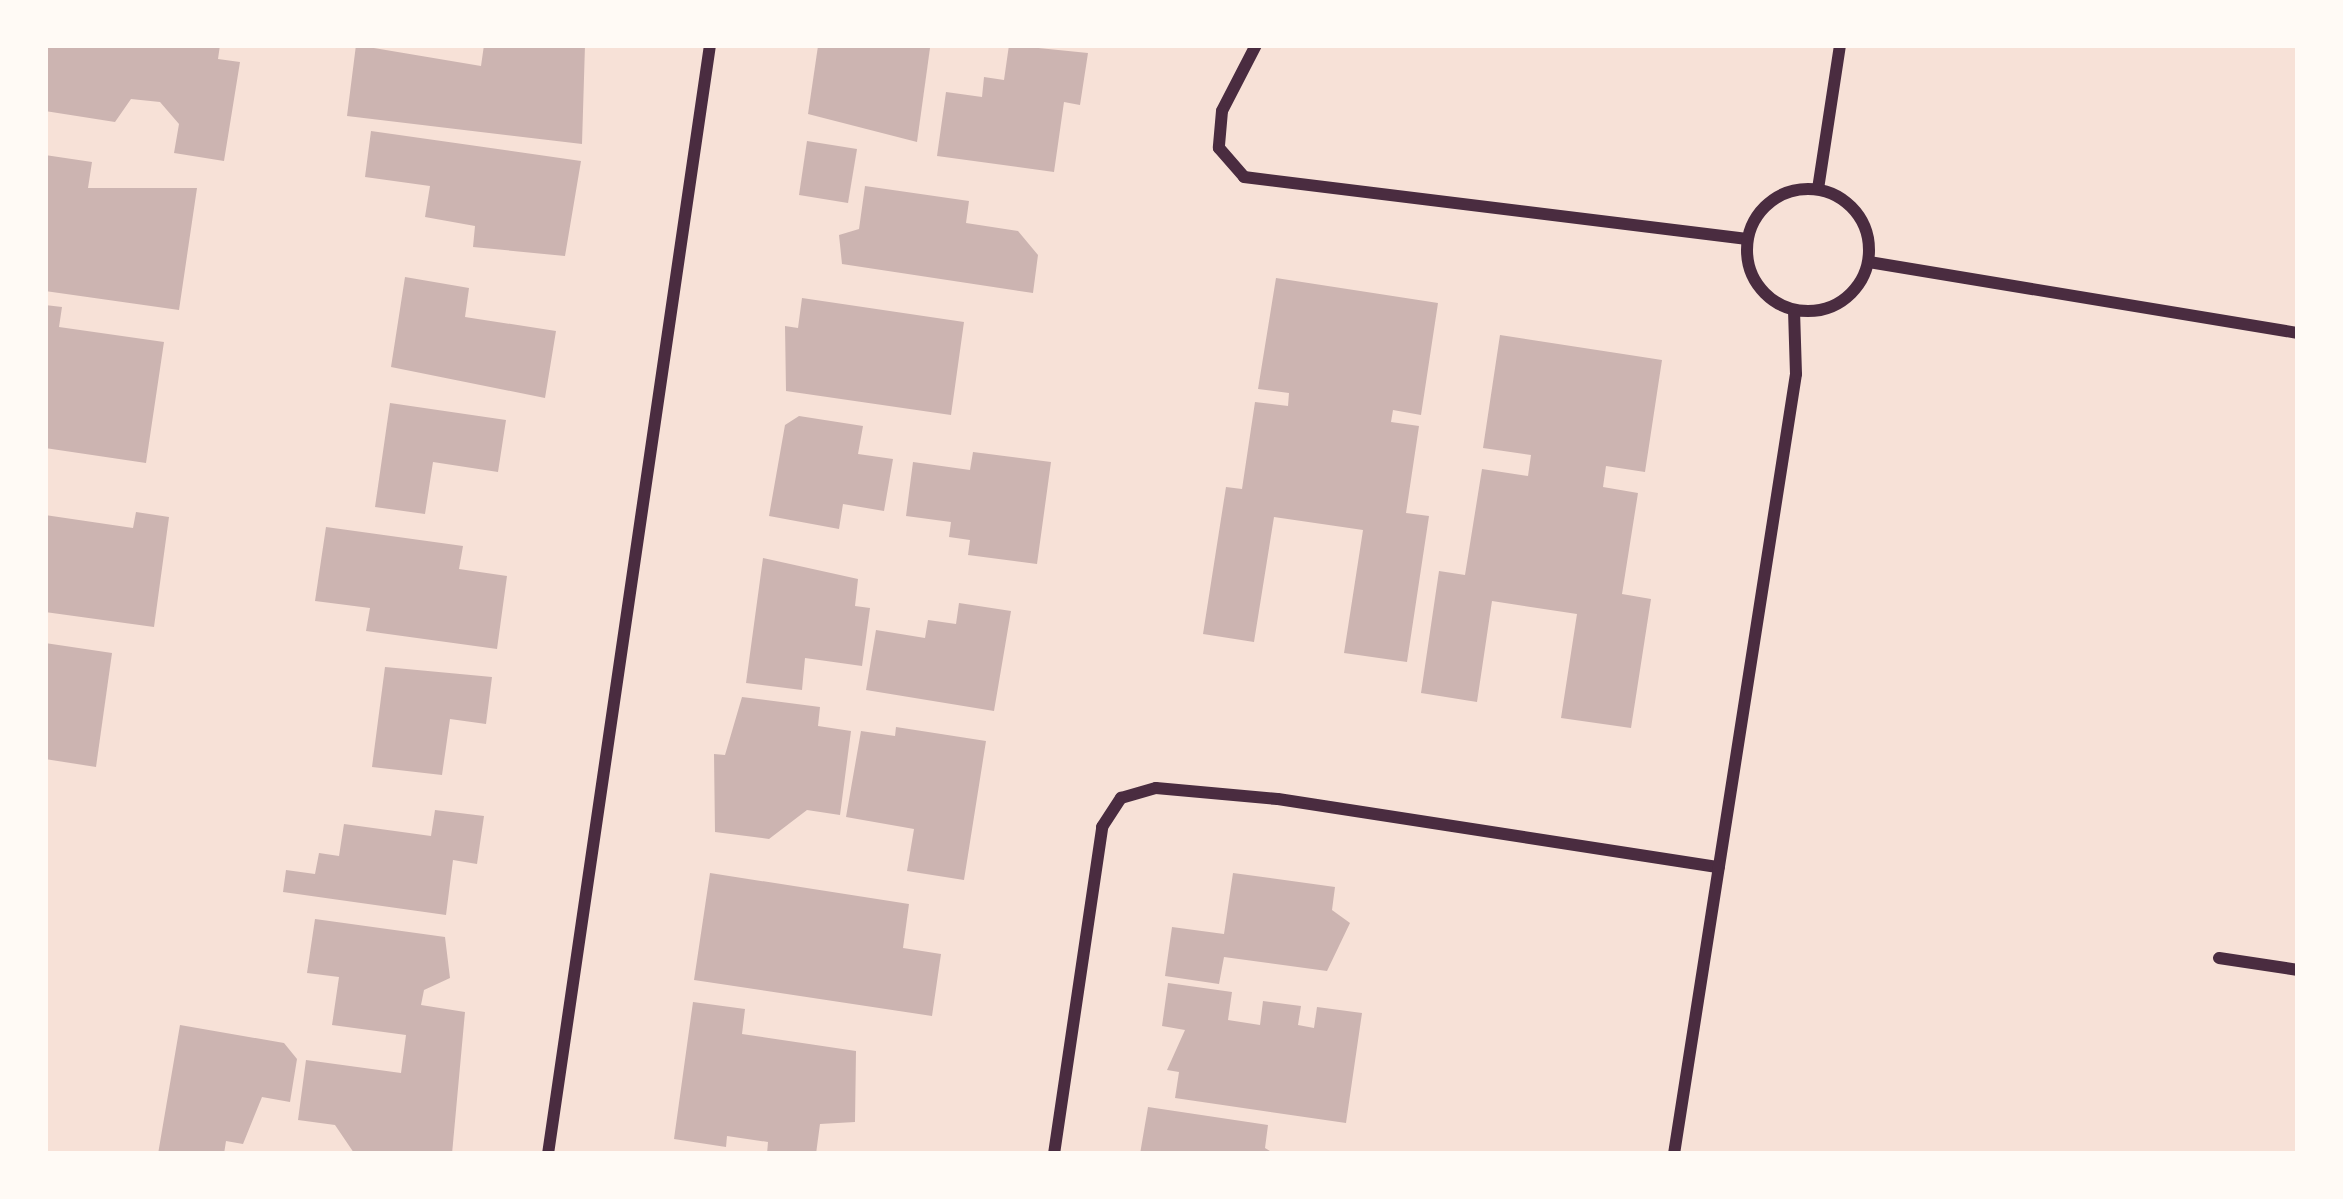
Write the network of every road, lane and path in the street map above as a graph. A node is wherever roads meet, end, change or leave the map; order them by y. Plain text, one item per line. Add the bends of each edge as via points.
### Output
1 (710, 45) edge
2 (1256, 45) edge
3 (1840, 45) edge
4 (1818, 189) junction
5 (1747, 239) junction
6 (1869, 262) junction
7 (1794, 310) junction
8 (2298, 333) edge
9 (1719, 867) junction
10 (2219, 958) dead end
11 (2298, 970) edge
12 (548, 1154) edge
13 (1054, 1154) edge
14 (1674, 1154) edge

1 - 12 street
2 - 5 street via 1222,111 1220,148 1244,177
3 - 4 street
4 - 5 street via 1768,202
4 - 6 street via 1856,209
5 - 7 street via 1758,286
6 - 7 street via 1847,298
6 - 8 street
7 - 9 street via 1796,374
9 - 13 street via 1278,799 1156,788 1121,798 1102,827
9 - 14 street
10 - 11 street

